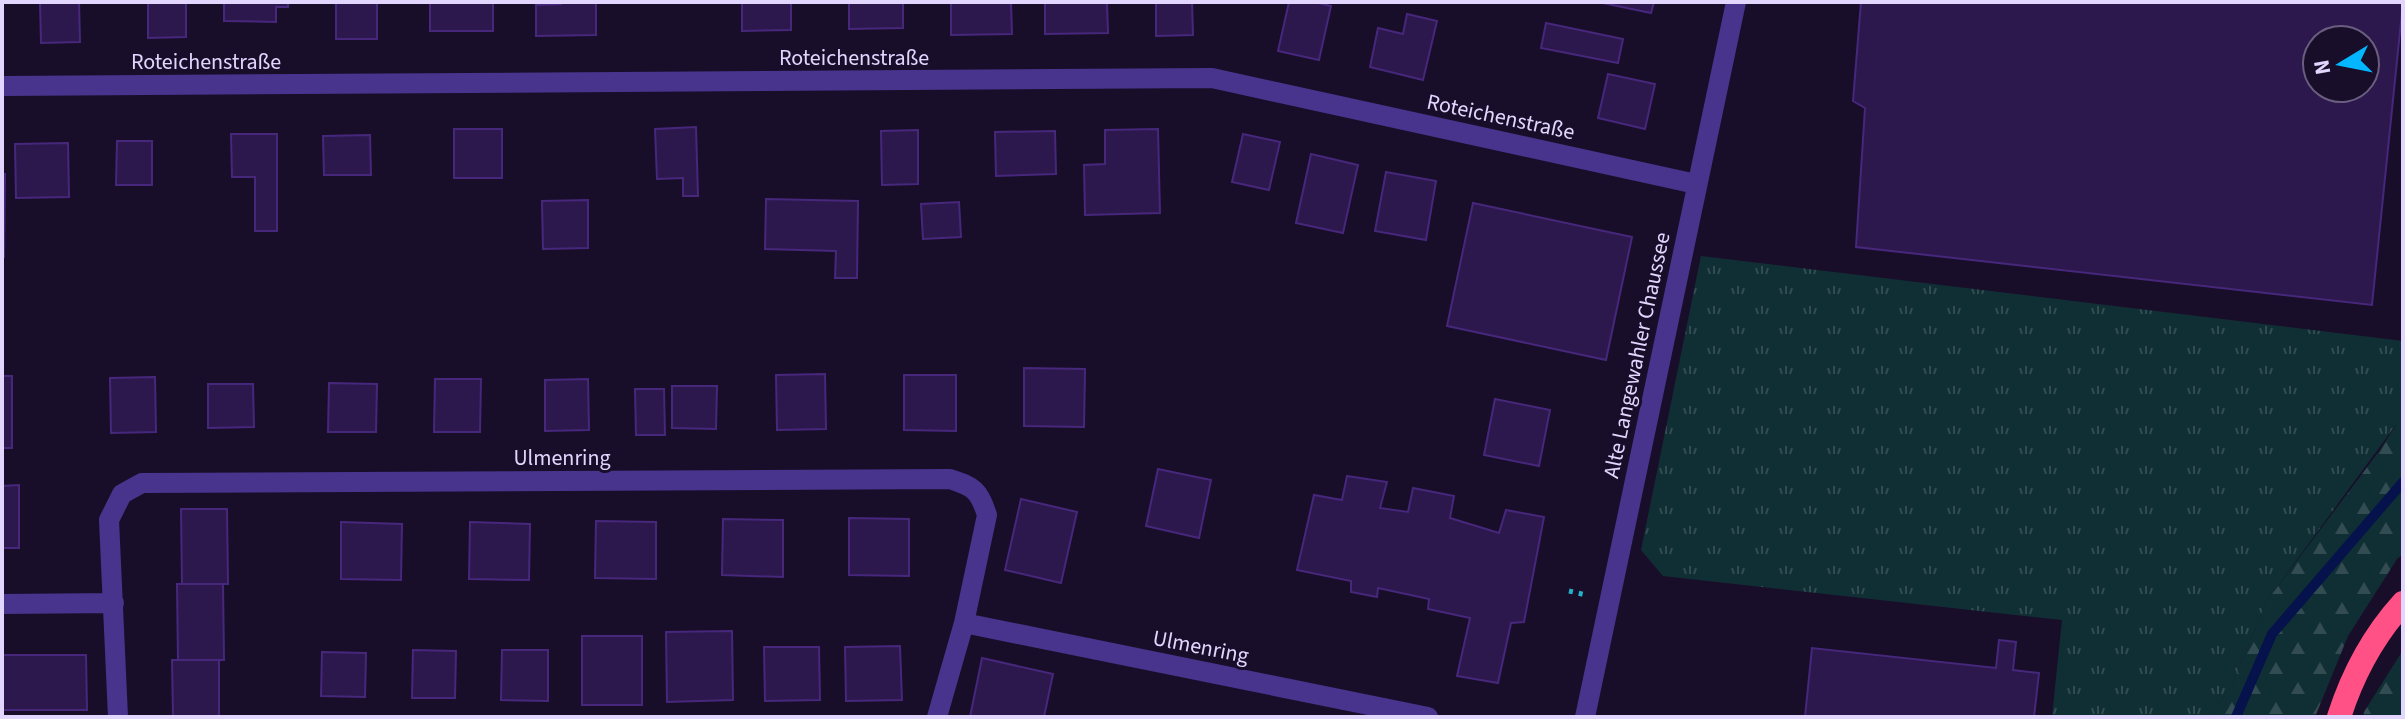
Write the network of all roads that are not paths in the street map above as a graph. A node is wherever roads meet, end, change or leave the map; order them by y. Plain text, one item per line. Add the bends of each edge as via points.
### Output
1 (1736, 2) edge
2 (2, 86) edge
3 (1696, 184) junction
4 (114, 603) junction
5 (2403, 603) edge
6 (2, 604) edge
7 (964, 623) junction
8 (118, 717) edge
9 (937, 717) edge
10 (1428, 717) edge
11 (1585, 717) edge
12 (2339, 717) edge

1 - 3 street, Alte Langewahler Chaussee
2 - 3 street, Roteichenstraße via 1212,78
3 - 11 street, Alte Langewahler Chaussee
4 - 6 street
4 - 7 street, Ulmenring via 109,520 122,494 142,483 950,479 972,486 987,515
4 - 8 street, Ulmenring
5 - 12 highway via 2385,623 2348,688
7 - 9 street, Ulmenring
7 - 10 street, Ulmenring

